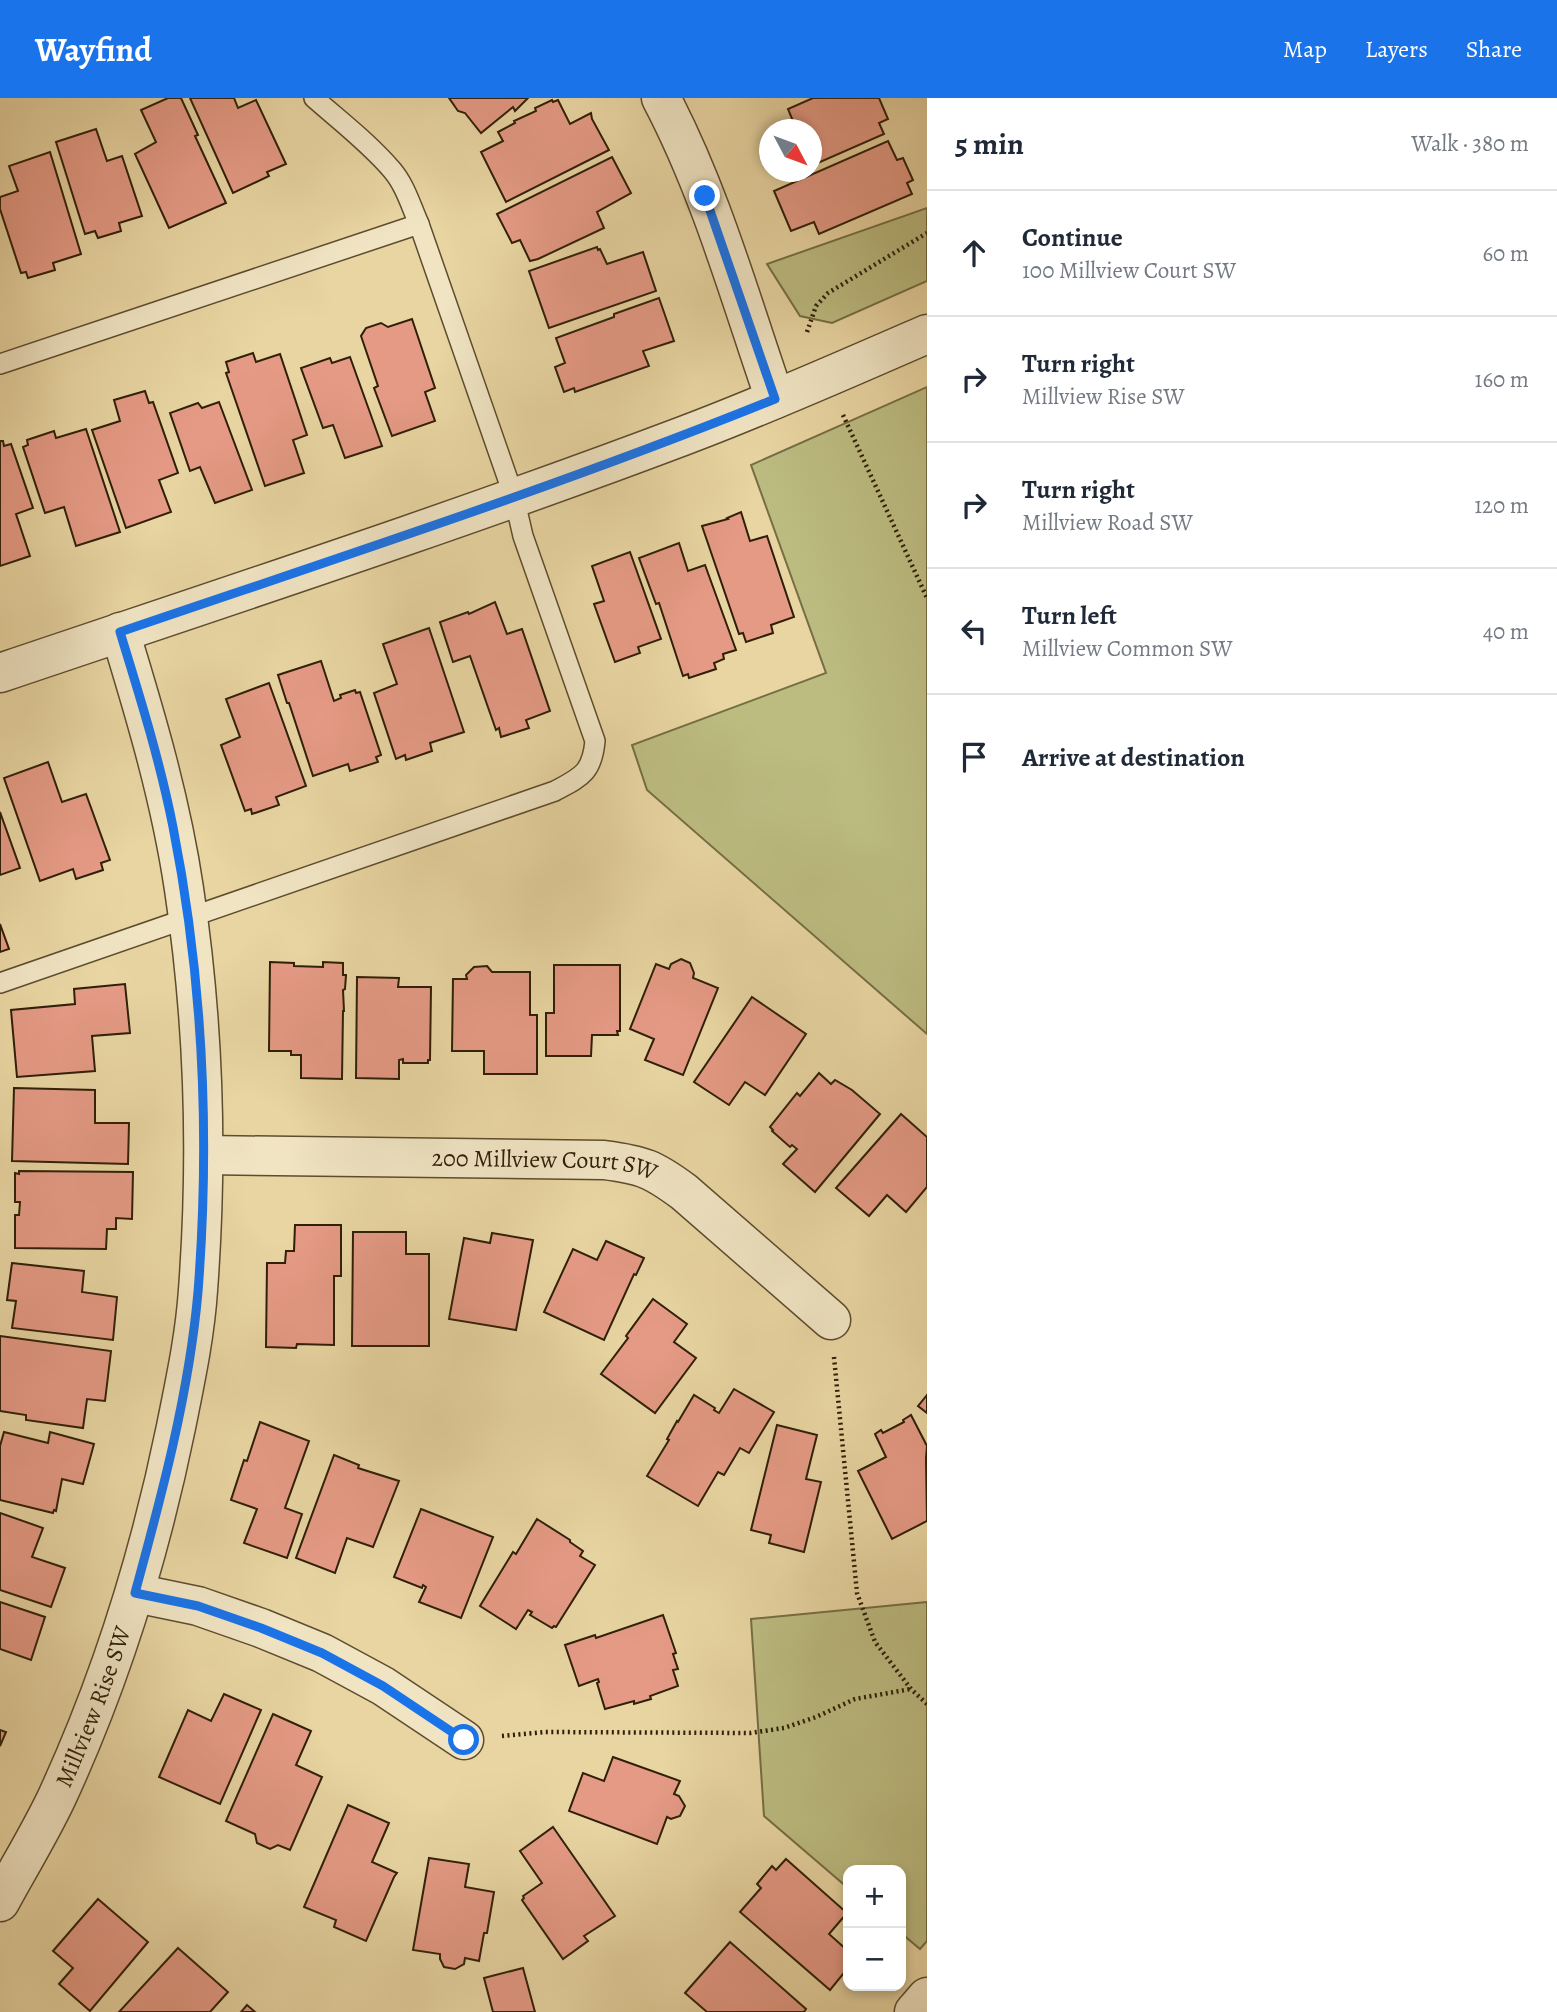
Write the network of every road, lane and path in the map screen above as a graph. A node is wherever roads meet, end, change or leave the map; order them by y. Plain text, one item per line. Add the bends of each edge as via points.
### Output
1 (314, 98) edge
2 (661, 98) edge
3 (419, 224) junction
4 (927, 233) edge
5 (807, 332) dead end
6 (927, 334) edge
7 (0, 364) edge
8 (775, 399) junction
9 (844, 415) dead end
10 (514, 497) junction
11 (927, 598) edge
12 (120, 632) junction
13 (0, 673) edge
14 (188, 918) junction
15 (0, 983) edge
16 (204, 1155) junction
17 (831, 1320) joint
18 (135, 1593) junction
19 (911, 1689) junction
20 (927, 1704) edge
21 (464, 1740) joint
22 (0, 1902) edge
23 (927, 1997) edge
24 (914, 2012) edge

1 - 3 lane via 392,170
2 - 8 street via 705,196
3 - 7 lane
3 - 10 lane
4 - 5 path via 828,293 816,306
6 - 8 street
8 - 10 street
9 - 11 path
10 - 12 street
10 - 14 lane via 523,536 595,741 588,768 555,791
12 - 13 street
12 - 14 street, Millview Rise SW via 173,824
14 - 15 lane
14 - 16 street, Millview Rise SW via 202,1048
16 - 17 street, 200 Millview Court SW via 635,1164 684,1192
16 - 18 street, Millview Rise SW via 198,1293 188,1365 164,1485
17 - 19 path via 856,1593 874,1642
18 - 21 street via 198,1606 322,1653 383,1686
18 - 22 street, Millview Rise SW via 86,1732 56,1800
19 - 20 path
19 - 21 path via 855,1699 784,1728 750,1733 545,1732
23 - 24 street

